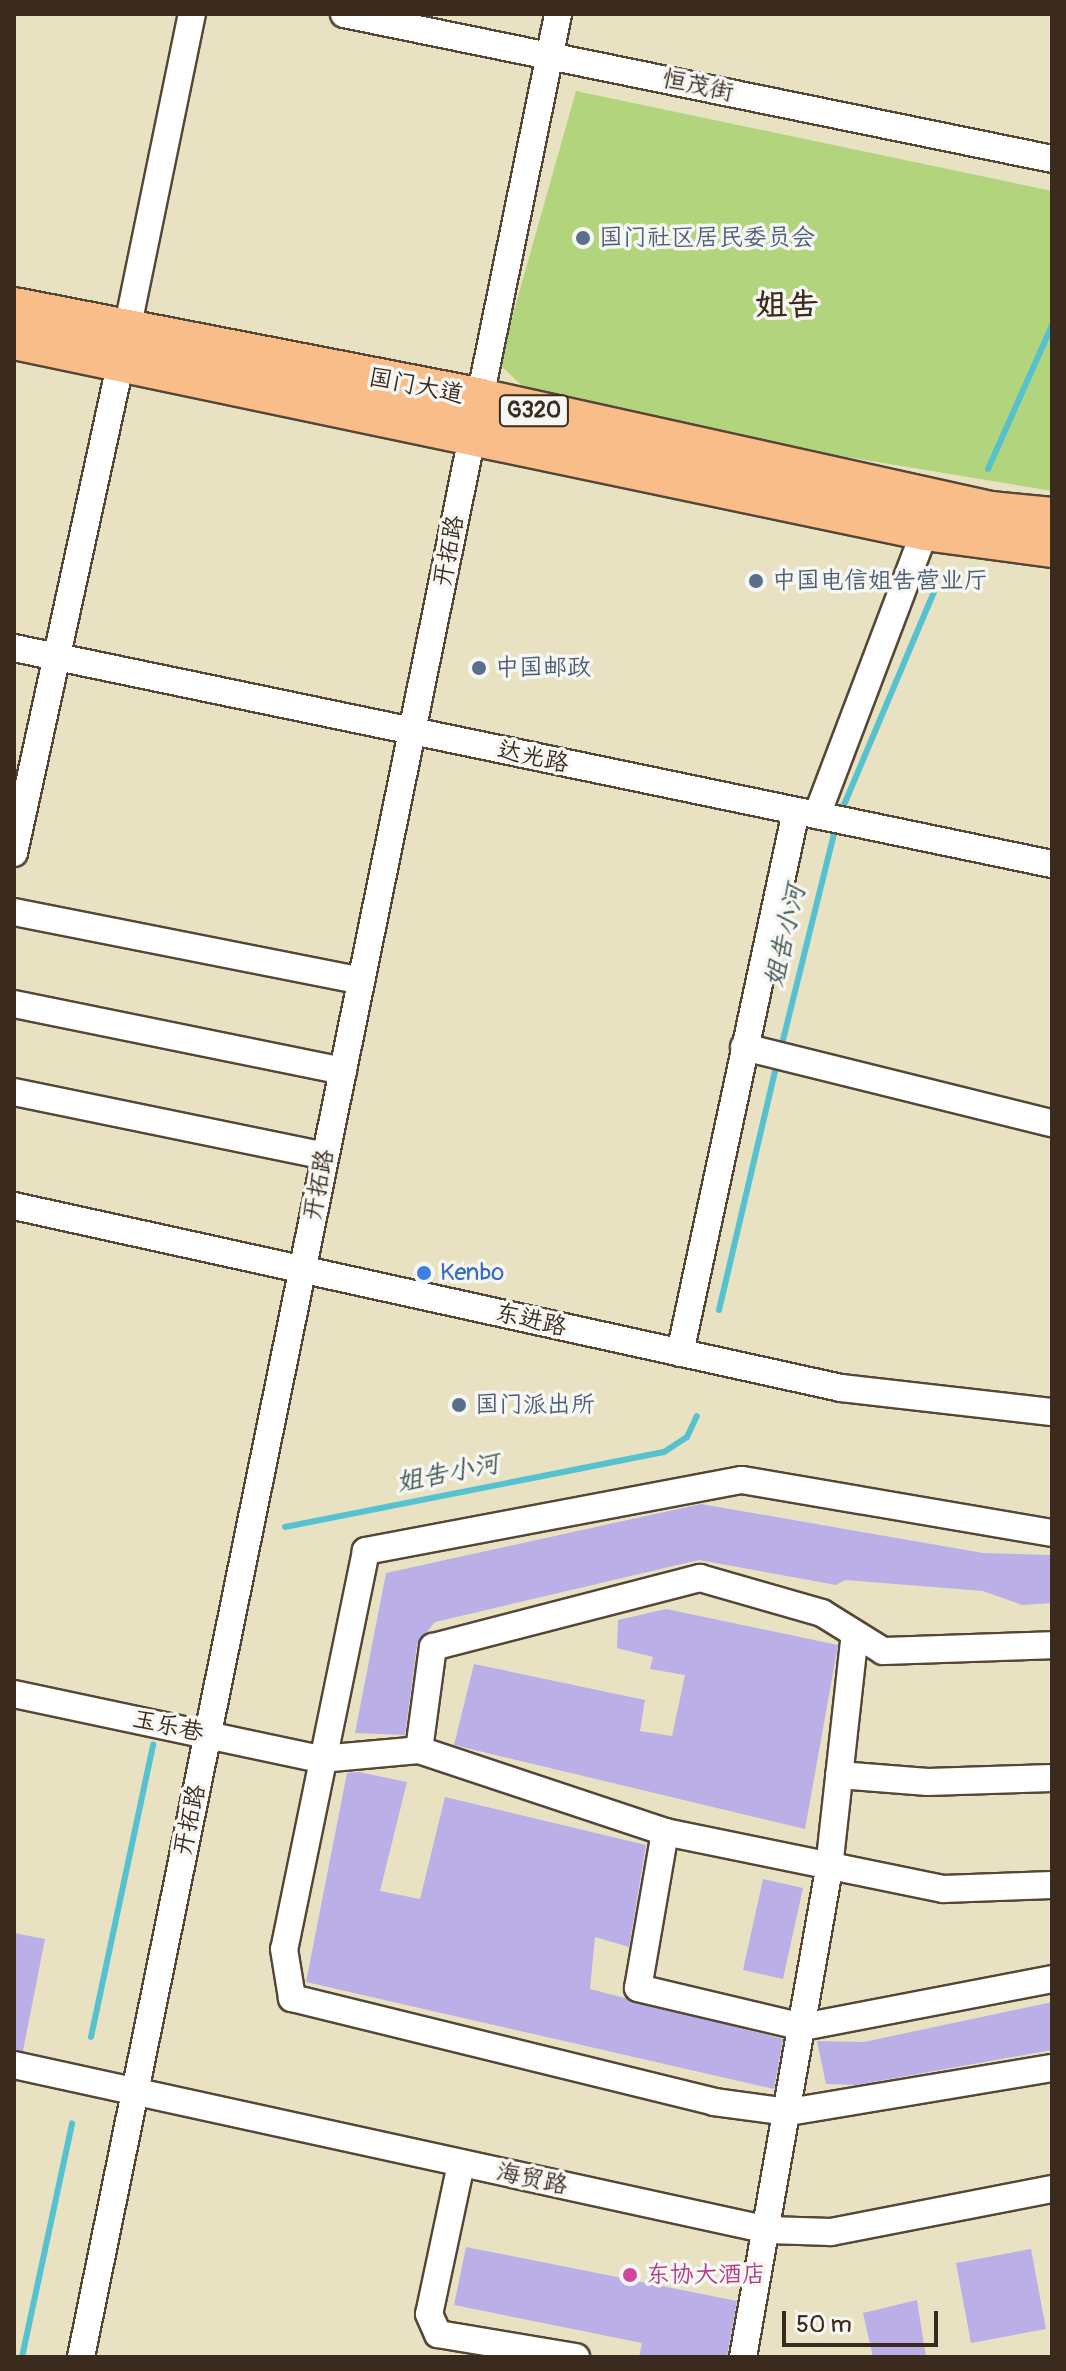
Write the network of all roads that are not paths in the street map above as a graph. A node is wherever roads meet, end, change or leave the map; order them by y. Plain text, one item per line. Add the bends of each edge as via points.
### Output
1 (192, 14) edge
2 (344, 14) edge
3 (558, 14) edge
4 (550, 56) junction
5 (1052, 159) edge
6 (14, 308) edge
7 (14, 339) edge
8 (124, 345) junction
9 (476, 416) junction
10 (1052, 518) edge
11 (925, 530) junction
12 (1052, 547) edge
13 (14, 648) edge
14 (56, 657) junction
15 (412, 732) junction
16 (813, 814) junction
17 (14, 853) edge
18 (1052, 864) edge
19 (14, 912) edge
20 (361, 981) junction
21 (14, 1004) edge
22 (755, 1050) junction
23 (343, 1071) junction
24 (14, 1092) edge
25 (1052, 1123) edge
26 (325, 1156) junction
27 (14, 1206) edge
28 (303, 1268) junction
29 (680, 1353) junction
30 (1052, 1412) edge
31 (1052, 1533) edge
32 (855, 1634) junction
33 (1052, 1645) edge
34 (14, 1694) edge
35 (207, 1735) junction
36 (419, 1750) junction
37 (321, 1759) junction
38 (839, 1775) junction
39 (1052, 1778) edge
40 (665, 1832) junction
41 (829, 1868) junction
42 (1052, 1885) edge
43 (1052, 1979) edge
44 (803, 2027) junction
45 (14, 2065) edge
46 (1052, 2068) edge
47 (135, 2092) junction
48 (789, 2112) junction
49 (461, 2164) junction
50 (1052, 2189) edge
51 (768, 2230) junction
52 (81, 2357) edge
53 (576, 2357) edge
54 (743, 2357) edge

1 - 8 street
2 - 4 street, 恒茂街
3 - 4 street, 开拓路
4 - 5 street, 恒茂街
4 - 9 street, 开拓路
6 - 8 highway, 国门大道 / G320
7 - 8 highway, 国门大道 / G320
8 - 9 highway, 国门大道 / G320
8 - 14 street
9 - 10 highway, 国门大道 / G320
9 - 11 highway, 国门大道 / G320
9 - 15 street, 开拓路
11 - 12 highway, 国门大道 / G320
11 - 16 street
13 - 14 street, 达光路
14 - 15 street, 达光路
14 - 17 street
15 - 16 street, 达光路
15 - 20 street, 开拓路
16 - 18 street, 达光路
16 - 22 street
19 - 20 street
20 - 23 street, 开拓路
21 - 23 street
22 - 25 street
22 - 29 street
23 - 26 street, 开拓路
24 - 26 street
26 - 28 street, 开拓路
27 - 28 street, 东进路
28 - 29 street, 东进路
28 - 35 street, 开拓路
29 - 30 street, 东进路 via 841,1388
31 - 37 street via 741,1480 366,1551
32 - 33 street via 883,1651
32 - 36 street via 822,1613 700,1578 573,1608 433,1647
32 - 38 street
34 - 35 street, 玉乐巷
35 - 37 street, 玉乐巷
35 - 47 street, 开拓路
36 - 37 street, 玉乐巷
36 - 40 street
37 - 48 street via 284,1949 292,1998 714,2102
38 - 39 street via 928,1782
38 - 41 street
40 - 41 street
40 - 44 street via 638,1988
41 - 42 street via 943,1889
41 - 44 street
43 - 44 street
44 - 48 street
45 - 47 street, 海贸路
46 - 48 street
47 - 49 street, 海贸路
47 - 52 street, 开拓路
48 - 51 street
49 - 51 street, 海贸路
49 - 53 street via 429,2314 438,2334
50 - 51 street, 海贸路 via 831,2232
51 - 54 street

